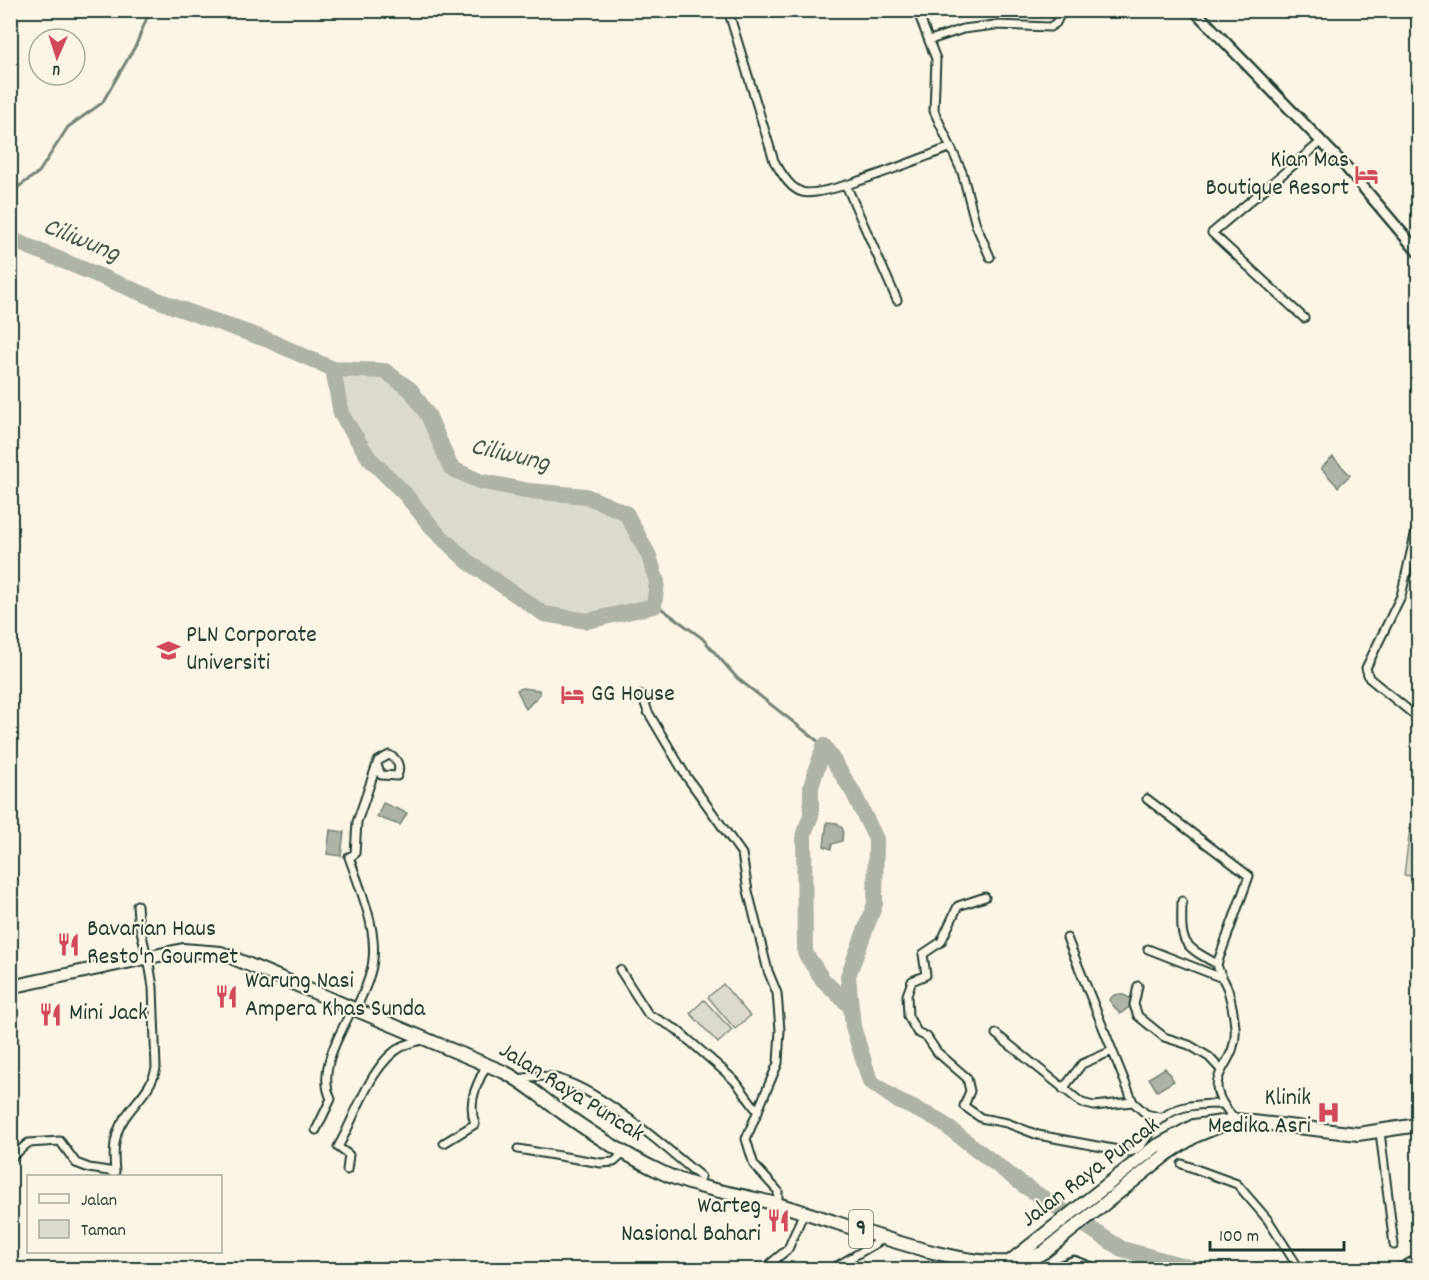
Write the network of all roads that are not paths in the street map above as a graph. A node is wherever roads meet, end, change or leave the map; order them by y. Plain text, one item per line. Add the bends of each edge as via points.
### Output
1 (728, 10) edge
2 (917, 10) edge
3 (1062, 10) edge
4 (1194, 10) edge
5 (930, 40) junction
6 (1321, 142) junction
7 (949, 148) junction
8 (846, 185) junction
9 (1419, 252) edge
10 (990, 257) dead end
11 (897, 300) dead end
12 (1304, 318) dead end
13 (1419, 522) edge
14 (642, 695) dead end
15 (1419, 718) edge
16 (377, 765) dead end
17 (1147, 799) dead end
18 (985, 897) dead end
19 (1182, 901) dead end
20 (137, 905) dead end
21 (1066, 938) dead end
22 (1148, 950) dead end
23 (148, 957) junction
24 (1217, 964) junction
25 (620, 970) dead end
26 (1222, 978) junction
27 (1138, 986) dead end
28 (10, 987) edge
29 (355, 1008) junction
30 (996, 1034) dead end
31 (428, 1038) junction
32 (1113, 1051) junction
33 (487, 1064) junction
34 (1221, 1071) junction
35 (519, 1079) junction
36 (1063, 1089) junction
37 (1133, 1102) junction
38 (1221, 1104) junction
39 (759, 1112) junction
40 (1164, 1118) junction
41 (1235, 1120) junction
42 (1419, 1125) edge
43 (316, 1130) dead end
44 (1380, 1132) junction
45 (444, 1143) dead end
46 (518, 1149) dead end
47 (624, 1153) junction
48 (10, 1159) edge
49 (1182, 1164) dead end
50 (347, 1170) dead end
51 (114, 1174) edge
52 (701, 1177) dead end
53 (778, 1204) junction
54 (804, 1212) junction
55 (887, 1237) junction
56 (1394, 1245) dead end
57 (1419, 1258) edge
58 (1015, 1261) edge
59 (771, 1263) dead end
60 (830, 1269) edge
61 (1054, 1269) edge
62 (1095, 1269) edge
63 (1300, 1269) edge
64 (1398, 1269) edge

1 - 8 street via 774,161 787,181 800,192 810,194
2 - 5 street
3 - 5 street via 1050,27 984,26
4 - 6 street
5 - 7 street via 936,59 933,105
6 - 9 street
6 - 12 street via 1212,233
7 - 8 street
7 - 10 street via 962,172 976,225
8 - 11 street
13 - 15 street via 1401,596 1366,668 1369,678
14 - 39 street via 686,776 742,854 779,1010 778,1063
16 - 29 street via 357,822 356,854 349,857 366,905 372,947 371,972
17 - 24 street via 1249,876
18 - 40 street via 958,906 941,942 923,954 926,975 912,981 907,995 913,1027 967,1078 970,1091 964,1102 966,1108 981,1118 999,1120 1038,1135 1125,1152 1141,1146
19 - 24 street via 1182,934 1187,945
20 - 23 street
21 - 32 street
22 - 26 street
23 - 28 highway, Jalan Raya Puncak / 9
23 - 29 highway, Jalan Raya Puncak / 9 via 183,950 221,953
23 - 51 street via 156,1068 153,1081 119,1128
24 - 26 street
25 - 39 street via 648,1014 676,1029 723,1070
26 - 34 street via 1236,1028 1234,1043
27 - 34 street via 1134,1005 1138,1016 1164,1038 1193,1046
29 - 31 highway, Jalan Raya Puncak / 9
29 - 43 street via 328,1061 326,1090 331,1099
30 - 36 street
31 - 33 highway, Jalan Raya Puncak / 9
31 - 50 street via 402,1047 380,1068 338,1147 349,1155
32 - 36 street via 1082,1064
32 - 37 street
33 - 35 highway, Jalan Raya Puncak / 9
33 - 45 street via 471,1104 475,1124
34 - 38 street via 1217,1088
35 - 47 highway, Jalan Raya Puncak / 9
35 - 52 street via 542,1076 564,1081 631,1121
36 - 37 street via 1082,1103 1094,1106
37 - 40 street via 1146,1114
38 - 40 street via 1191,1104
38 - 41 street
39 - 53 street via 748,1131 747,1148 754,1165 778,1191
41 - 44 highway, Jalan Raya Puncak / 9 via 1341,1133
41 - 58 highway, Jalan Raya Puncak / 9 via 1182,1143 1056,1245
42 - 44 highway, Jalan Raya Puncak / 9
44 - 56 street
46 - 47 street via 601,1163 614,1162
47 - 53 highway, Jalan Raya Puncak / 9 via 680,1180
48 - 51 street via 28,1143 60,1142 76,1163
49 - 63 street via 1239,1186 1268,1220
53 - 54 highway, Jalan Raya Puncak / 9
54 - 55 highway, Jalan Raya Puncak / 9
54 - 59 street via 788,1249
55 - 58 highway, Jalan Raya Puncak / 9 via 968,1259
55 - 60 street
57 - 64 street
61 - 62 main road via 1074,1262

